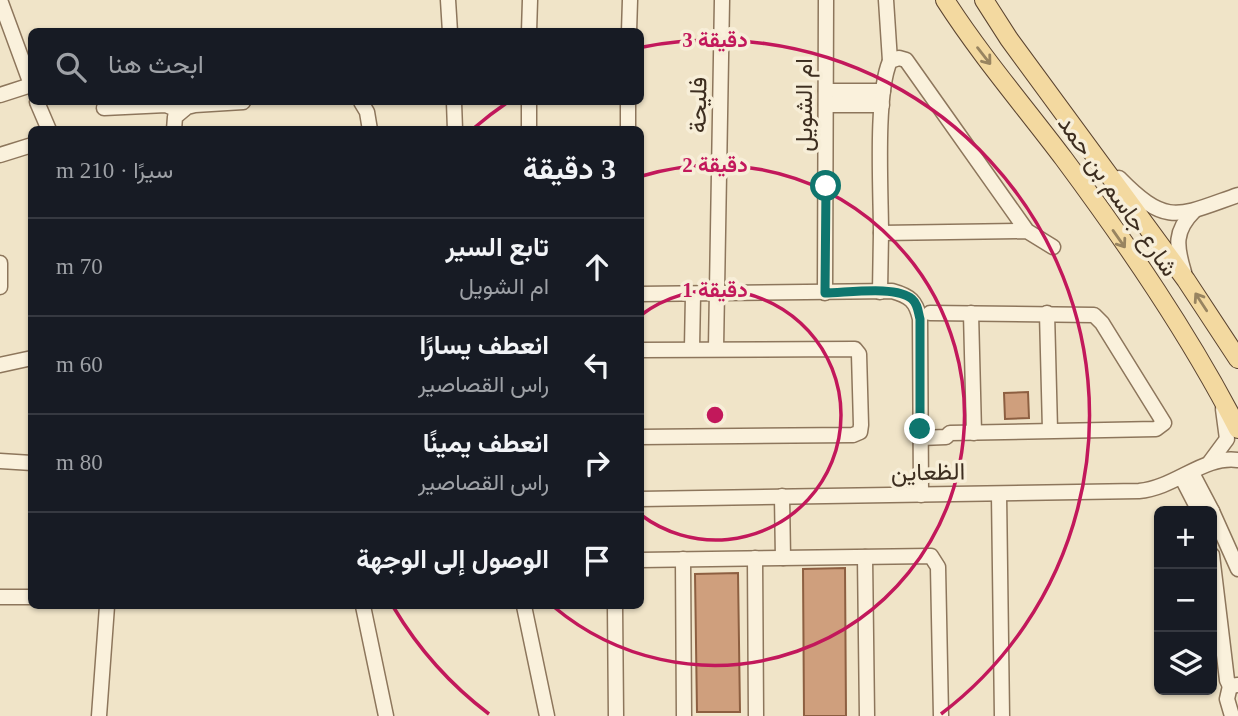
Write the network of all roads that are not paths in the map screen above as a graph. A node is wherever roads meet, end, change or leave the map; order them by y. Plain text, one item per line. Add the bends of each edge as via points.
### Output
1 (0, 0) edge
2 (448, 0) edge
3 (530, 0) edge
4 (630, 0) edge
5 (722, 0) edge
6 (827, 0) edge
7 (886, 0) edge
8 (945, 0) edge
9 (984, 0) edge
10 (450, 28) edge
11 (530, 28) edge
12 (629, 28) edge
13 (890, 61) junction
14 (28, 78) edge
15 (28, 87) edge
16 (0, 95) edge
17 (826, 98) junction
18 (883, 98) junction
19 (38, 105) edge
20 (195, 105) edge
21 (363, 105) edge
22 (454, 105) edge
23 (529, 105) edge
24 (628, 105) edge
25 (104, 108) dead end
26 (180, 111) junction
27 (47, 126) edge
28 (174, 126) edge
29 (369, 126) edge
30 (456, 126) edge
31 (529, 126) edge
32 (628, 126) edge
33 (28, 146) edge
34 (0, 155) edge
35 (1100, 159) junction
36 (1238, 195) edge
37 (1195, 210) junction
38 (1027, 231) junction
39 (881, 233) junction
40 (1053, 247) dead end
41 (0, 264) edge
42 (1186, 280) junction
43 (0, 286) edge
44 (880, 292) junction
45 (825, 293) junction
46 (644, 294) edge
47 (716, 294) junction
48 (693, 295) junction
49 (930, 313) dead end
50 (971, 313) junction
51 (1047, 313) junction
52 (692, 348) junction
53 (716, 348) junction
54 (644, 350) edge
55 (28, 359) edge
56 (1238, 359) edge
57 (0, 365) edge
58 (1221, 397) junction
59 (1238, 429) edge
60 (1050, 430) junction
61 (974, 432) junction
62 (920, 434) junction
63 (644, 437) edge
64 (1238, 460) edge
65 (0, 461) edge
66 (28, 463) edge
67 (1209, 463) junction
68 (1187, 475) junction
69 (999, 494) junction
70 (920, 495) junction
71 (786, 496) junction
72 (644, 499) edge
73 (1197, 506) edge
74 (1209, 506) edge
75 (1217, 535) edge
76 (864, 557) junction
77 (755, 558) junction
78 (788, 558) junction
79 (683, 559) junction
80 (644, 561) edge
81 (1214, 569) edge
82 (1238, 569) edge
83 (0, 597) edge
84 (28, 597) edge
85 (107, 609) edge
86 (364, 609) edge
87 (525, 609) edge
88 (615, 609) edge
89 (1234, 685) edge
90 (99, 716) edge
91 (386, 716) edge
92 (547, 716) edge
93 (616, 716) edge
94 (684, 716) edge
95 (757, 716) edge
96 (867, 716) edge
97 (941, 716) edge
98 (1002, 716) edge
99 (1232, 716) edge

1 - 14 street
2 - 10 street
3 - 11 street
4 - 12 street
5 - 47 street, فليحة
6 - 17 street, ام الشويل
7 - 13 street
8 -> 58 main road, شارع جاسم بن حمد via 1072,171
9 - 35 main road, شارع جاسم بن حمد
13 - 18 street
13 - 38 street via 906,60
15 - 16 street
17 - 18 street
17 - 45 street, ام الشويل
18 - 39 street
19 - 27 street
20 - 26 street
21 - 29 street
22 - 30 street
23 - 31 street
24 - 32 street
25 - 26 street via 166,105
26 - 28 street
33 - 34 street
35 - 37 street via 1144,204 1171,215
35 - 42 main road, شارع جاسم بن حمد
36 - 37 street
37 - 42 street via 1182,223 1177,238
38 - 39 street
38 - 40 street
39 - 44 street
41 - 43 street
56 -> 42 main road, شارع جاسم بن حمد
44 - 45 street
44 - 62 street via 904,294 917,304
45 - 47 street
46 - 48 street
47 - 48 street
47 - 53 street, فليحة
48 - 52 street
49 - 50 street
50 - 51 street
50 - 61 street
51 - 60 street
51 - 60 street via 1088,313 1099,319 1164,423 1156,429
52 - 53 street
52 - 54 street
53 - 63 street via 855,349 859,354 860,432
55 - 57 street
58 - 59 main road, شارع جاسم بن حمد
58 - 67 street, الظعاين via 1227,439
60 - 61 street
61 - 62 street via 946,437
62 - 70 street
64 - 67 street, الظعاين
65 - 66 street
67 - 68 street, الظعاين
68 - 69 street, الظعاين via 1160,489
68 - 73 street
68 - 74 street
69 - 70 street, الظعاين
69 - 98 street
70 - 71 street, الظعاين
71 - 72 street, الظعاين
71 - 78 street
75 - 82 street
76 - 78 street
76 - 96 street
76 - 97 street via 926,555 937,563
77 - 78 street
77 - 79 street
77 - 95 street
79 - 80 street
79 - 94 street
81 - 89 street
83 - 84 street
85 - 90 street
86 - 91 street
87 - 92 street
88 - 93 street
89 - 99 street via 1227,699

